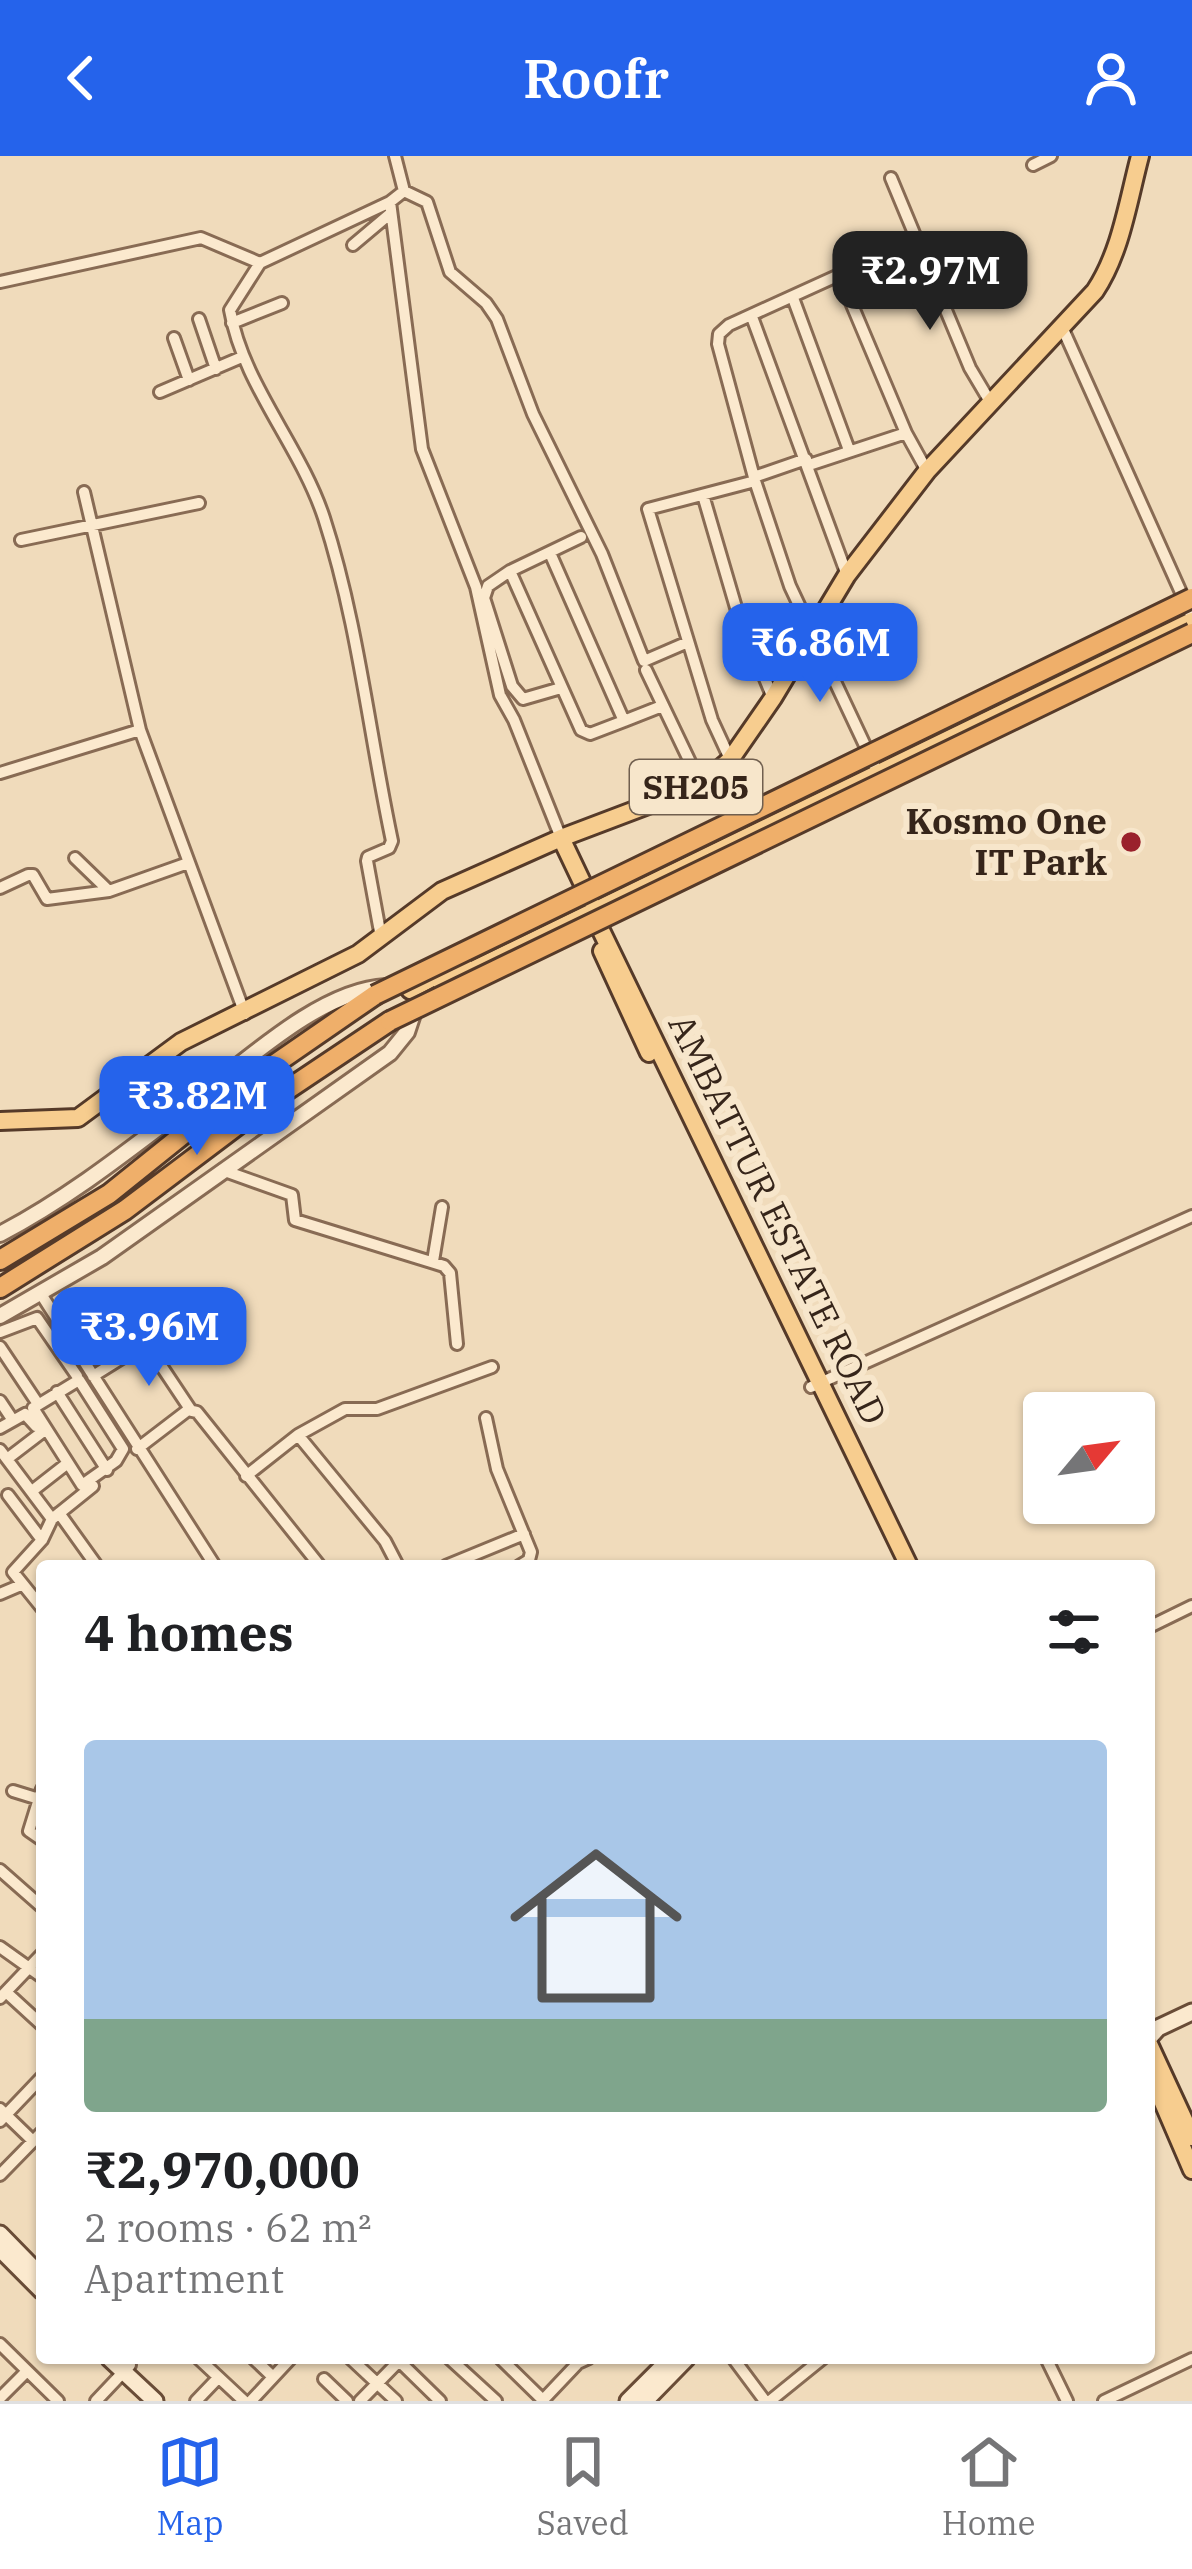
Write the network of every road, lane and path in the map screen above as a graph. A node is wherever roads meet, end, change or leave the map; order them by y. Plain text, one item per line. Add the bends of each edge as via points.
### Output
1 (395, 156) edge
2 (1051, 156) edge
3 (1140, 156) edge
4 (1033, 165) dead end
5 (891, 178) dead end
6 (404, 190) junction
7 (391, 207) junction
8 (916, 240) junction
9 (353, 244) dead end
10 (260, 263) junction
11 (839, 274) junction
12 (0, 282) edge
13 (793, 298) junction
14 (282, 303) dead end
15 (752, 317) junction
16 (199, 319) dead end
17 (232, 323) junction
18 (1062, 327) junction
19 (174, 338) dead end
20 (242, 357) junction
21 (216, 369) junction
22 (189, 380) junction
23 (160, 392) dead end
24 (989, 400) junction
25 (906, 433) junction
26 (849, 450) junction
27 (808, 462) junction
28 (927, 471) junction
29 (755, 478) junction
30 (84, 492) dead end
31 (704, 495) junction
32 (199, 503) dead end
33 (92, 526) junction
34 (581, 537) dead end
35 (20, 541) dead end
36 (550, 553) junction
37 (510, 571) junction
38 (847, 575) junction
39 (1191, 610) edge
40 (810, 631) junction
41 (1192, 633) edge
42 (688, 643) junction
43 (646, 670) dead end
44 (561, 688) junction
45 (773, 698) junction
46 (662, 706) junction
47 (624, 721) junction
48 (140, 730) junction
49 (730, 760) junction
50 (875, 765) junction
51 (0, 773) edge
52 (701, 784) junction
53 (561, 838) junction
54 (75, 858) dead end
55 (188, 863) junction
56 (0, 887) edge
57 (109, 891) junction
58 (586, 906) junction
59 (381, 937) junction
60 (412, 994) junction
61 (244, 1013) junction
62 (141, 1072) junction
63 (0, 1121) edge
64 (161, 1126) junction
65 (222, 1170) junction
66 (442, 1207) dead end
67 (1192, 1216) edge
68 (0, 1234) edge
69 (0, 1260) edge
70 (433, 1262) junction
71 (0, 1288) edge
72 (40, 1294) junction
73 (51, 1311) junction
74 (0, 1316) edge
75 (37, 1318) junction
76 (0, 1332) edge
77 (457, 1344) dead end
78 (0, 1348) edge
79 (492, 1367) dead end
80 (86, 1374) junction
81 (815, 1385) junction
82 (57, 1392) junction
83 (36, 1401) junction
84 (0, 1402) edge
85 (190, 1409) junction
86 (100, 1412) junction
87 (487, 1418) dead end
88 (3, 1422) edge
89 (80, 1428) junction
90 (41, 1433) junction
91 (298, 1436) junction
92 (55, 1446) junction
93 (138, 1451) junction
94 (4, 1454) edge
95 (64, 1466) junction
96 (108, 1471) junction
97 (246, 1476) junction
98 (32, 1491) junction
99 (81, 1492) junction
100 (8, 1495) dead end
101 (53, 1515) junction
102 (524, 1534) junction
103 (42, 1540) junction
104 (92, 1560) edge
105 (211, 1560) edge
106 (315, 1560) edge
107 (395, 1560) edge
108 (461, 1560) edge
109 (527, 1560) edge
110 (897, 1560) edge
111 (906, 1560) edge
112 (21, 1585) junction
113 (0, 1594) edge
114 (36, 1601) edge
115 (1192, 1606) edge
116 (1155, 1624) edge
117 (13, 1791) dead end
118 (36, 1793) edge
119 (36, 1809) edge
120 (36, 1836) edge
121 (0, 1870) edge
122 (36, 1902) edge
123 (0, 1947) edge
124 (36, 1961) edge
125 (31, 1966) junction
126 (36, 1971) edge
127 (3, 1995) edge
128 (1192, 2012) edge
129 (36, 2020) edge
130 (1155, 2033) edge
131 (1155, 2045) edge
132 (36, 2083) edge
133 (1155, 2084) edge
134 (2, 2114) edge
135 (36, 2136) edge
136 (1192, 2138) edge
137 (36, 2139) edge
138 (2, 2168) edge
139 (1192, 2170) edge
140 (0, 2234) edge
141 (0, 2249) edge
142 (36, 2271) edge
143 (36, 2285) edge
144 (0, 2344) edge
145 (1192, 2359) edge
146 (204, 2364) edge
147 (259, 2364) edge
148 (285, 2364) edge
149 (357, 2364) edge
150 (394, 2364) edge
151 (404, 2364) edge
152 (456, 2364) edge
153 (506, 2364) edge
154 (576, 2364) edge
155 (665, 2364) edge
156 (681, 2364) edge
157 (738, 2364) edge
158 (815, 2364) edge
159 (1049, 2364) edge
160 (125, 2365) edge
161 (27, 2371) junction
162 (272, 2376) junction
163 (218, 2378) junction
164 (324, 2379) dead end
165 (378, 2382) junction
166 (0, 2398) edge
167 (543, 2400) edge
168 (58, 2401) edge
169 (96, 2401) edge
170 (155, 2401) edge
171 (168, 2401) edge
172 (196, 2401) edge
173 (248, 2401) edge
174 (347, 2401) edge
175 (360, 2401) edge
176 (396, 2401) edge
177 (440, 2401) edge
178 (496, 2401) edge
179 (628, 2401) edge
180 (645, 2401) edge
181 (767, 2401) edge
182 (1067, 2401) edge
183 (1104, 2401) edge

1 - 6 street
2 - 4 street
3 - 18 main road, SH205 via 1106,274
5 - 8 street
6 - 7 street
6 - 42 street via 428,202 450,272 497,319 644,661
7 - 9 street
7 - 10 street
7 - 53 street via 422,449 476,587 500,695
8 - 11 street
8 - 24 street
10 - 12 street via 201,238
10 - 17 street via 230,310
11 - 13 street
11 - 25 street
13 - 15 street
13 - 26 street
14 - 17 street
15 - 27 street
15 - 29 street via 729,326 718,344
16 - 21 street
17 - 20 street
18 - 24 main road, SH205
18 - 39 street
19 - 22 street
20 - 21 street
20 - 59 street via 323,515 344,592 392,841 367,861
21 - 22 street
22 - 23 street
24 - 28 main road, SH205
25 - 26 street
25 - 28 street
26 - 27 street
27 - 29 street
27 - 38 street
28 - 38 main road, SH205
29 - 31 street
29 - 40 street
30 - 33 street
31 - 42 street via 648,509
31 - 45 street via 736,611
32 - 33 street
33 - 35 street
33 - 48 street
34 - 36 street
36 - 37 street
36 - 47 street
37 - 44 street
37 - 44 street via 484,598 512,686 523,699
38 - 40 main road, SH205
39 - 50 main road
39 - 69 highway, bridge via 375,995 246,1084 109,1194
40 - 45 main road, SH205
40 - 50 street
41 - 71 highway, bridge via 390,1021 125,1210
42 - 49 street
43 - 46 street
44 - 47 street via 584,734
45 - 49 main road, SH205
46 - 47 street
46 - 52 street
48 - 51 street
48 - 55 street
49 - 52 main road, SH205
50 - 58 main road
52 - 53 main road, SH205
53 - 58 main road, AMBATTUR ESTATE ROAD
53 - 59 main road, SH205 via 442,891
54 - 57 street
55 - 57 street
55 - 61 street
56 - 57 street via 33,875 46,899
58 - 60 main road
58 - 81 main road, AMBATTUR ESTATE ROAD
59 - 61 main road, SH205
60 - 64 street via 360,988 296,1024
60 - 65 street via 417,1007 390,1053
61 - 62 main road, SH205
62 - 63 main road, SH205 via 78,1118
62 - 64 street
64 - 68 street
65 - 70 street via 292,1195 295,1220
65 - 72 street
66 - 70 street
67 - 81 street
70 - 77 street via 450,1273
72 - 73 street
72 - 74 street
73 - 75 street
73 - 80 street
75 - 76 street
75 - 80 street
78 - 83 street
79 - 91 street via 377,1408 345,1409
80 - 83 street
80 - 85 street via 146,1343
80 - 93 street
81 - 110 main road, AMBATTUR ESTATE ROAD
81 - 111 main road, AMBATTUR ESTATE ROAD
82 - 86 street via 79,1380
82 - 89 street
82 - 92 street via 33,1408
83 - 88 street
84 - 88 street
85 - 93 street
85 - 97 street
86 - 89 street
86 - 96 street via 123,1449
87 - 102 street
88 - 90 street via 25,1414
89 - 92 street
89 - 96 street
90 - 94 street
90 - 95 street
91 - 97 street
91 - 107 street
92 - 96 street via 82,1485
93 - 96 street
93 - 105 street
94 - 98 street
95 - 98 street
95 - 99 street
96 - 99 street
97 - 106 street
98 - 101 street
99 - 101 street
100 - 103 street
101 - 103 street
101 - 104 street
102 - 108 street
102 - 109 street
103 - 112 street via 13,1572
112 - 113 street
112 - 114 street
115 - 116 street
117 - 118 street
119 - 120 street via 29,1831
121 - 122 street
123 - 125 street
124 - 125 street
125 - 126 street
125 - 127 street
127 - 129 street
128 - 130 main road
131 - 136 main road
132 - 134 street
133 - 139 main road
134 - 135 street
137 - 138 street
140 - 142 main road
141 - 143 main road
144 - 161 street
145 - 183 street
146 - 163 street
147 - 162 street
148 - 162 street
149 - 165 street
150 - 165 street
151 - 177 street
152 - 178 street
153 - 167 street
154 - 167 street
155 - 179 main road
156 - 180 main road
157 - 181 street
158 - 181 street
159 - 182 street
160 - 169 street
160 - 170 main road
160 - 171 main road
161 - 166 street
161 - 168 street
162 - 173 street
163 - 172 street
163 - 173 street
164 - 174 street
165 - 175 street
165 - 176 street

